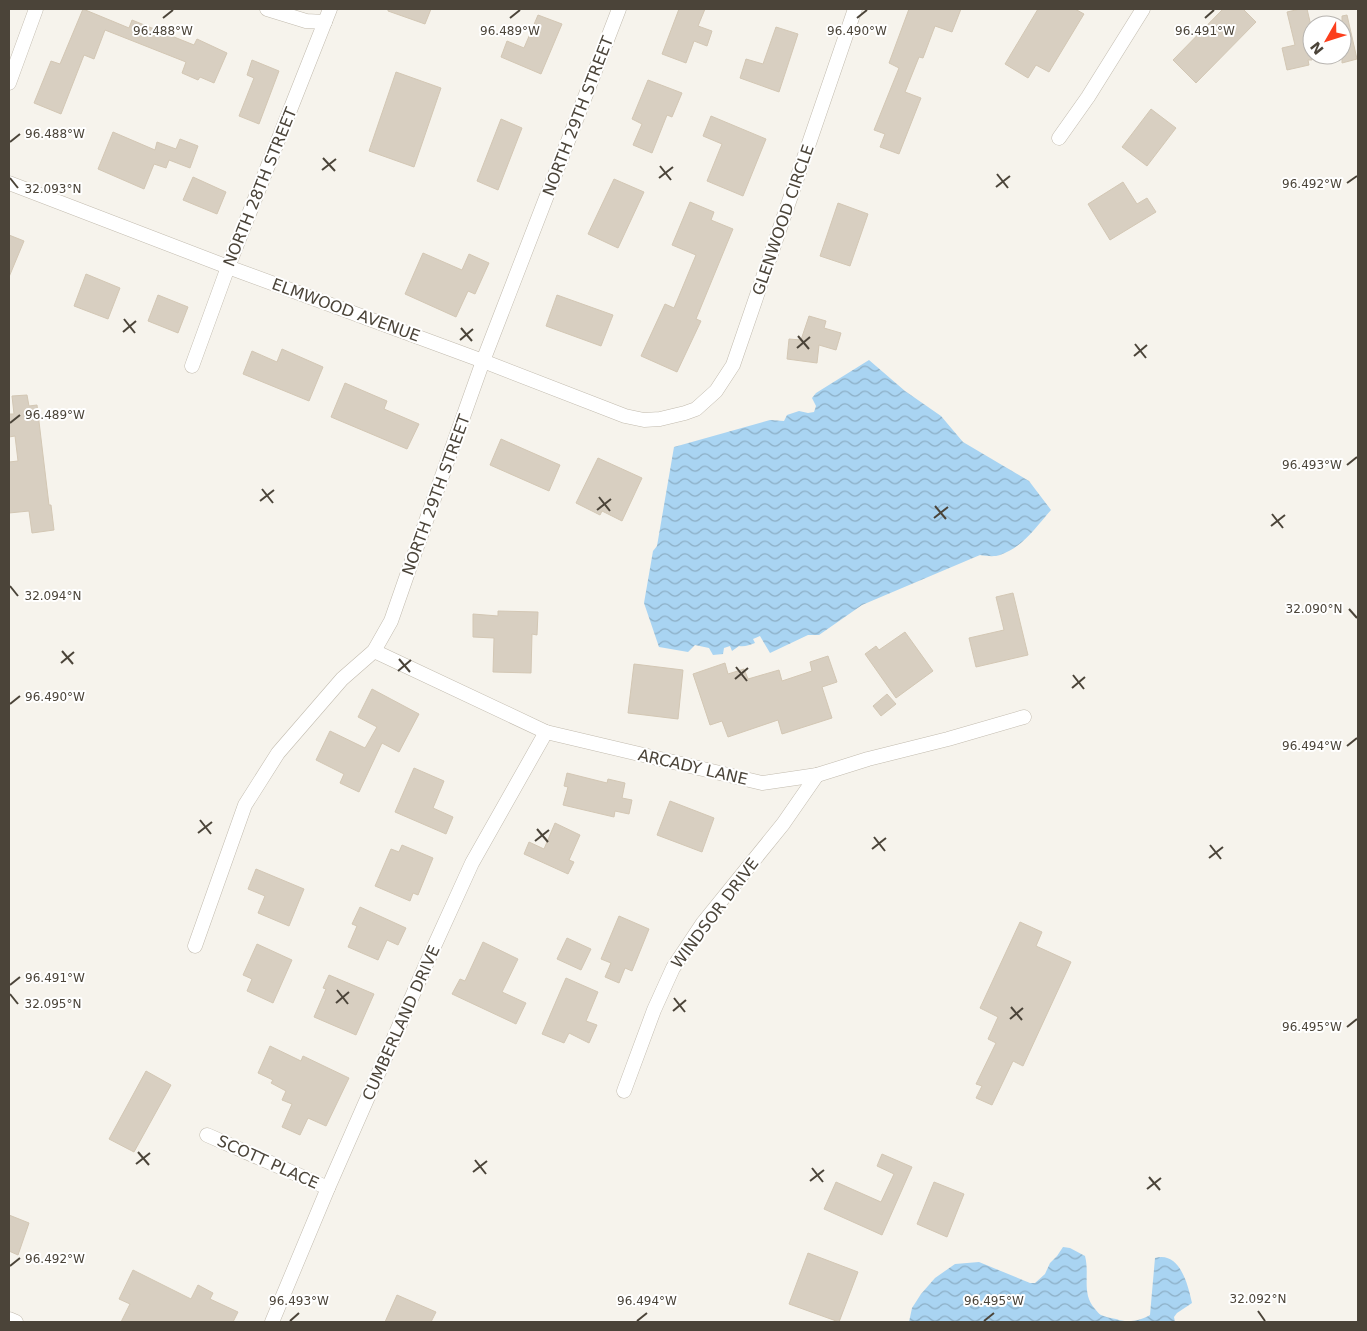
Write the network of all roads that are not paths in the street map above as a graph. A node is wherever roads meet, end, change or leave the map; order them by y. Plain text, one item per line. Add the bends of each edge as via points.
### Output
1 (36, 9) edge
2 (267, 9) edge
3 (330, 9) edge
4 (619, 9) edge
5 (855, 9) edge
6 (1143, 9) edge
7 (325, 22) junction
8 (9, 83) edge
9 (1059, 138) dead end
10 (9, 183) edge
11 (228, 267) junction
12 (483, 361) junction
13 (192, 366) dead end
14 (685, 413) joint
15 (374, 651) junction
16 (1024, 717) dead end
17 (546, 732) junction
18 (817, 775) junction
19 (195, 946) dead end
20 (624, 1091) dead end
21 (207, 1135) dead end
22 (328, 1188) junction
23 (9, 1319) edge
24 (16, 1322) edge
25 (272, 1322) edge

1 - 8 street
2 - 7 street
3 - 7 street, NORTH 28TH STREET
4 - 12 street, NORTH 29TH STREET
5 - 14 street, GLENWOOD CIRCLE via 733,365 716,391 696,409
6 - 9 street
7 - 11 street, NORTH 28TH STREET
10 - 11 street, ELMWOOD AVENUE
11 - 12 street, ELMWOOD AVENUE
11 - 13 street, NORTH 28TH STREET
12 - 14 street, ELMWOOD AVENUE via 625,416 644,420
12 - 15 street, NORTH 29TH STREET via 391,621
15 - 17 street, ARCADY LANE
15 - 19 street, NORTH 29TH STREET via 342,679 278,753 245,804
16 - 18 street, ARCADY LANE
17 - 18 street, ARCADY LANE via 762,783
17 - 22 street, CUMBERLAND DRIVE via 472,863
18 - 20 street, WINDSOR DRIVE via 672,968
21 - 22 street, SCOTT PLACE
22 - 25 street, CUMBERLAND DRIVE
23 - 24 street

